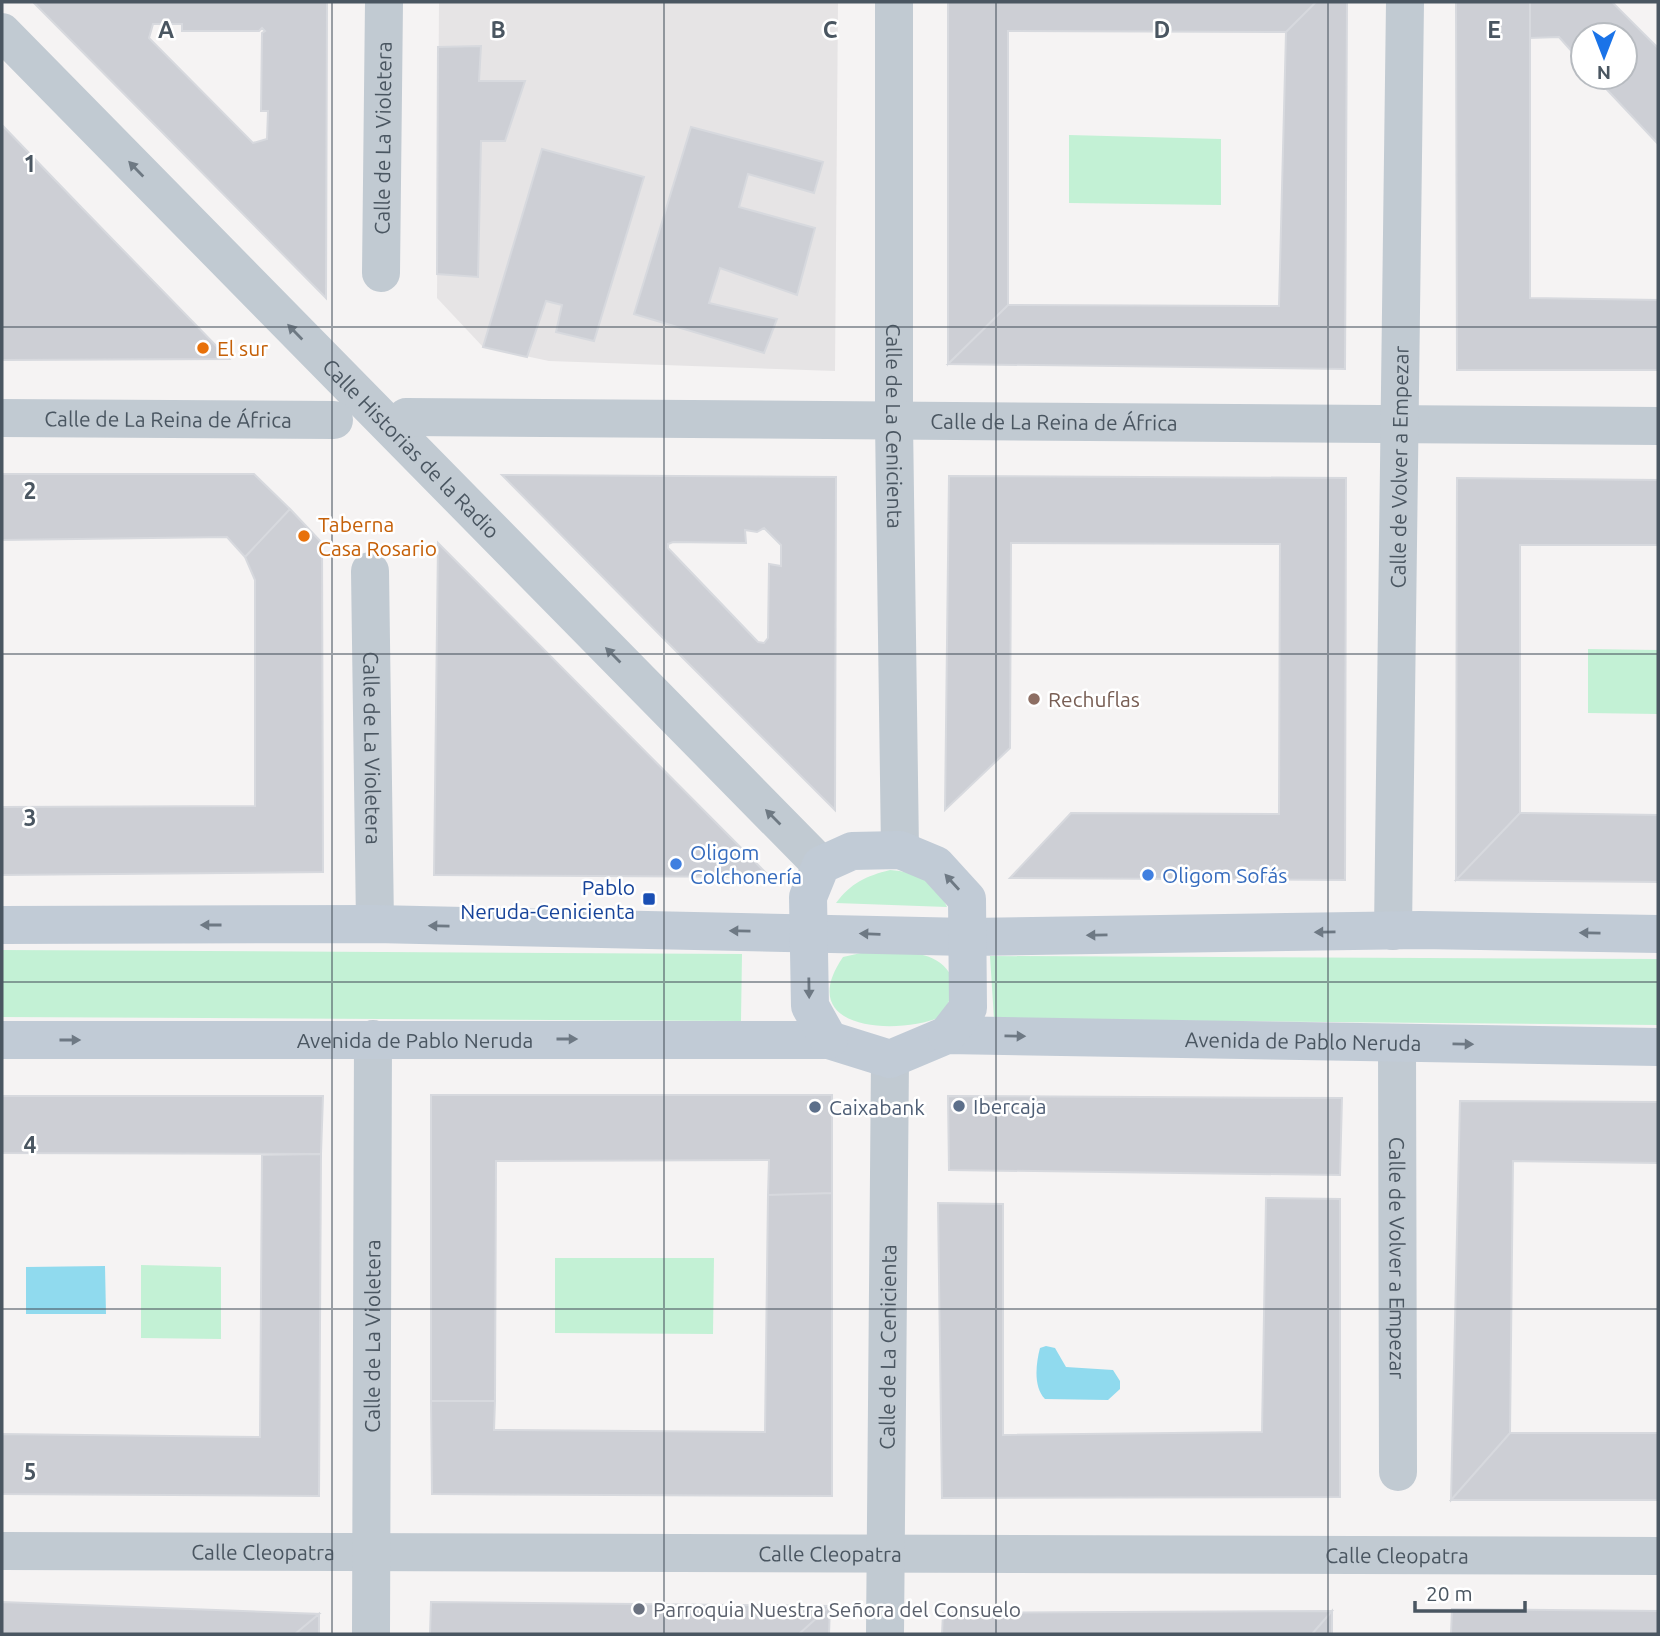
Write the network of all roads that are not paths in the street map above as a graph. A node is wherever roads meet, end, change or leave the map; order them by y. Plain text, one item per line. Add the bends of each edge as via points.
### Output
1 (384, 2) edge
2 (894, 2) edge
3 (1405, 2) edge
4 (2, 32) edge
5 (381, 273) dead end
6 (406, 416) dead end
7 (2, 418) edge
8 (334, 420) dead end
9 (894, 422) junction
10 (1400, 425) junction
11 (1658, 426) edge
12 (370, 571) dead end
13 (900, 850) junction
14 (821, 865) junction
15 (375, 924) junction
16 (2, 925) edge
17 (1393, 931) junction
18 (808, 932) junction
19 (1658, 934) edge
20 (968, 937) junction
21 (947, 1035) junction
22 (373, 1039) junction
23 (2, 1040) edge
24 (829, 1040) junction
25 (1397, 1043) junction
26 (1658, 1047) edge
27 (890, 1059) junction
28 (1398, 1472) dead end
29 (2, 1551) edge
30 (371, 1552) junction
31 (885, 1553) junction
32 (1658, 1556) edge
33 (371, 1634) edge
34 (885, 1634) edge

1 - 5 street, Calle de La Violetera
2 - 9 street, Calle de La Cenicienta
3 - 10 street, Calle de Volver a Empezar
14 -> 4 street, Calle Historias de la Radio
6 - 9 street, Calle de La Reina de África
7 - 8 street, Calle de La Reina de África
9 - 10 street, Calle de La Reina de África
9 - 13 street, Calle de La Cenicienta
10 - 11 street, Calle de La Reina de África
10 - 17 street, Calle de Volver a Empezar
12 - 15 street, Calle de La Violetera
13 - 14 main road via 852,851
20 -> 13 main road via 967,899 936,865
14 - 18 main road via 808,897
15 -> 16 main road
18 -> 15 main road
19 -> 17 main road
17 -> 20 main road
20 -> 18 main road
18 -> 24 main road via 810,1006
20 - 21 main road via 968,1008
21 -> 25 main road, Avenida de Pablo Neruda
21 - 27 main road, Avenida de Pablo Neruda
23 -> 22 main road, Avenida de Pablo Neruda
22 -> 24 main road, Avenida de Pablo Neruda
22 - 30 street, Calle de La Violetera
24 - 27 main road, Avenida de Pablo Neruda
25 -> 26 main road, Avenida de Pablo Neruda
25 - 28 street, Calle de Volver a Empezar
27 - 31 street, Calle de La Cenicienta
29 - 30 street, Calle Cleopatra
30 - 31 street, Calle Cleopatra
30 - 33 street, Calle de La Violetera
31 - 32 street, Calle Cleopatra
31 - 34 street, Calle de La Cenicienta

